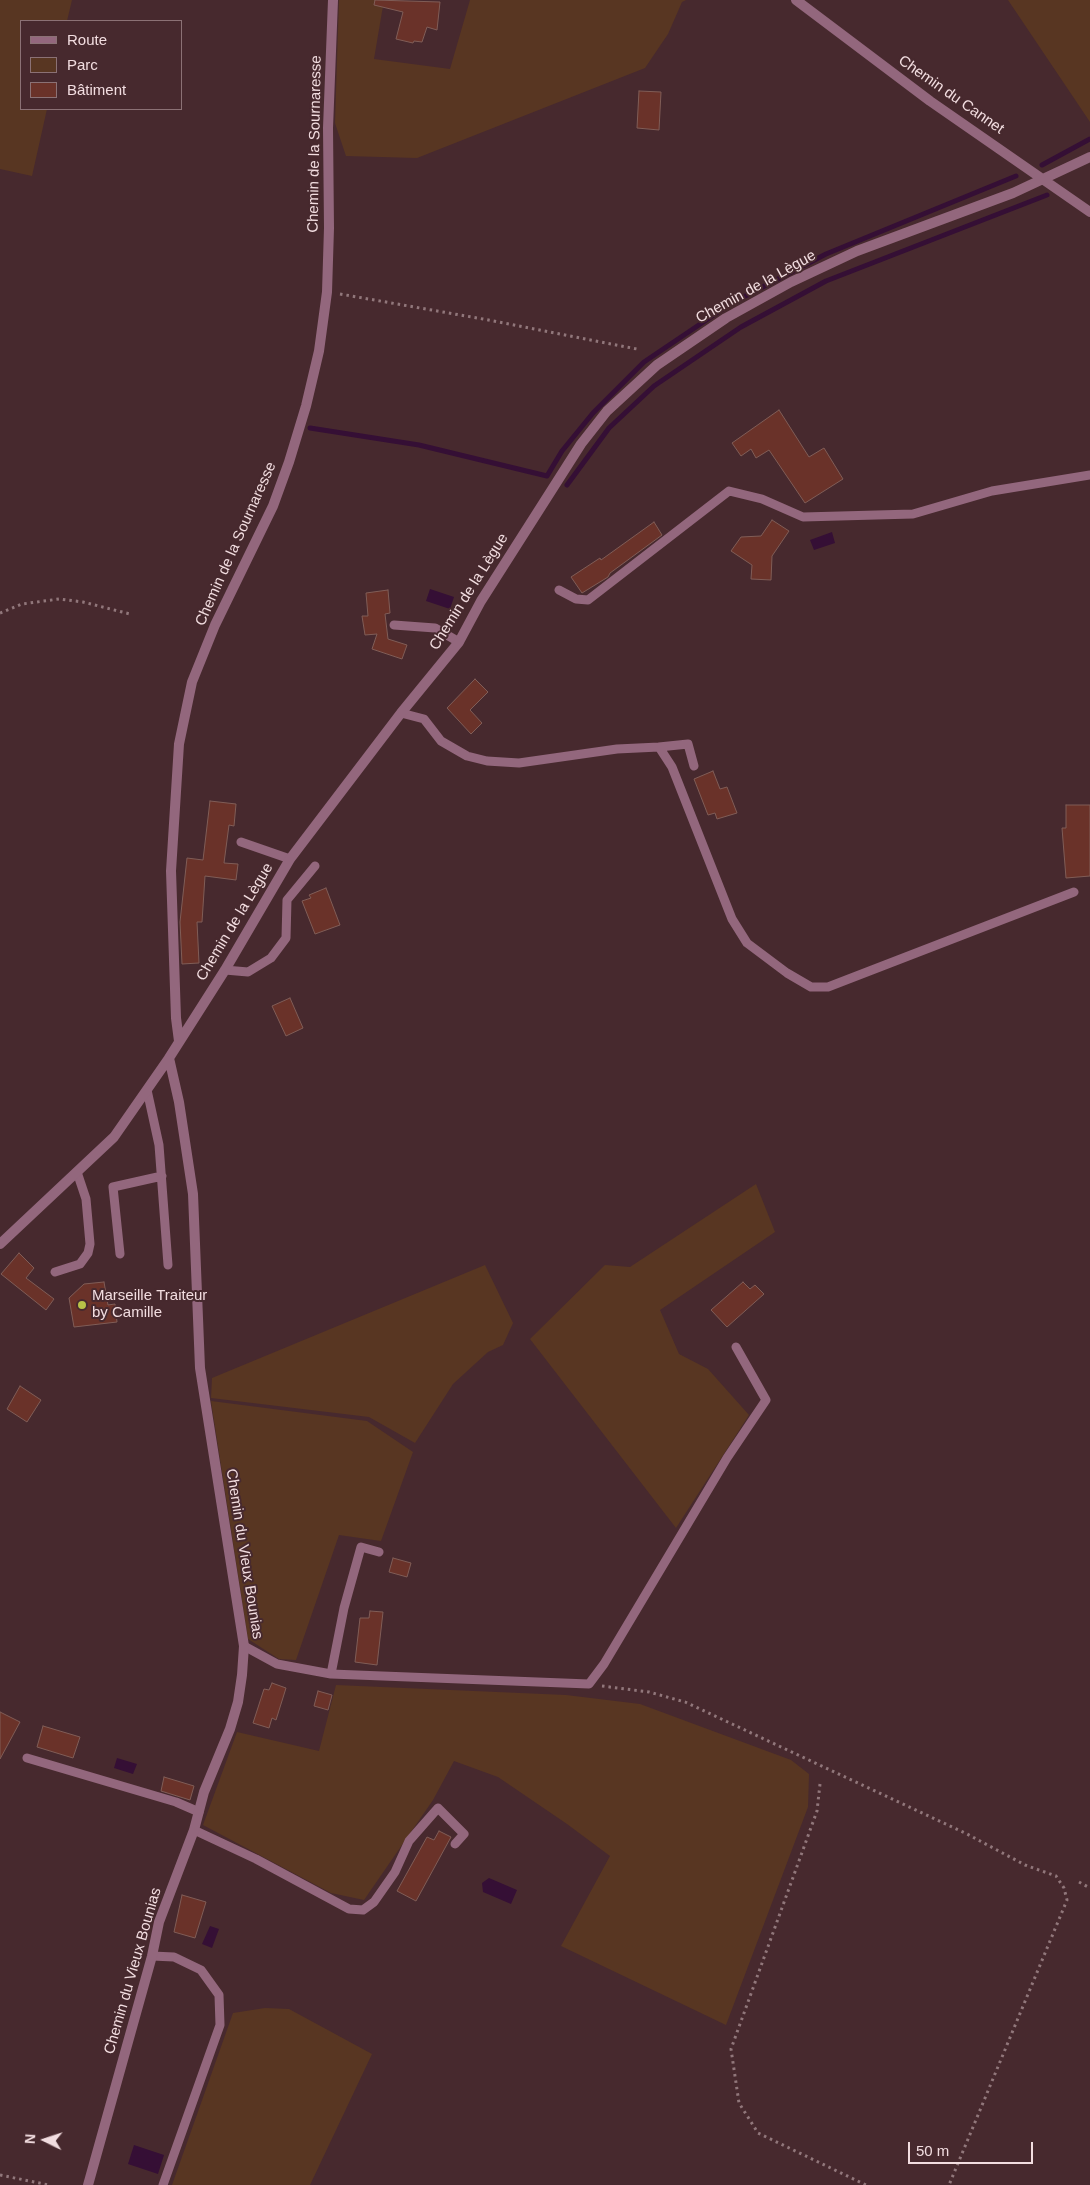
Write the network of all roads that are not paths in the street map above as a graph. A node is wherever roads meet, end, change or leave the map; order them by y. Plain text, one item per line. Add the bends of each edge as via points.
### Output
1 (333, 0) edge
2 (796, 0) edge
3 (1090, 157) edge
4 (1046, 179) junction
5 (1090, 212) edge
6 (1090, 475) edge
7 (559, 590) dead end
8 (394, 625) dead end
9 (459, 642) junction
10 (401, 713) junction
11 (659, 747) junction
12 (694, 766) dead end
13 (241, 842) dead end
14 (290, 859) junction
15 (315, 866) dead end
16 (1074, 892) dead end
17 (224, 970) junction
18 (179, 1040) junction
19 (169, 1058) junction
20 (147, 1090) junction
21 (77, 1172) junction
22 (162, 1176) junction
23 (0, 1244) edge
24 (120, 1254) dead end
25 (168, 1265) dead end
26 (55, 1272) dead end
27 (736, 1347) dead end
28 (379, 1552) dead end
29 (244, 1646) junction
30 (331, 1674) junction
31 (26, 1758) dead end
32 (199, 1812) junction
33 (194, 1830) junction
34 (455, 1844) dead end
35 (152, 1956) junction
36 (88, 2185) edge
37 (163, 2185) edge

1 - 18 street, Chemin de la Sournaresse via 327,292 317,360 306,406 273,506 215,625 192,682 179,744 171,880
2 - 4 street, Chemin du Cannet via 930,101
3 - 4 street, Chemin de la Lègue
4 - 5 street, Chemin du Cannet
4 - 9 street, Chemin de la Lègue via 857,251 791,282 726,318 657,365 607,411 581,444 481,601
6 - 7 lane via 992,491 913,514 803,517 762,499 729,491 588,600 576,599
8 - 9 lane via 435,628
9 - 10 street, Chemin de la Lègue
10 - 11 lane via 424,718 442,741 467,756 487,761 519,763 617,749
10 - 14 street, Chemin de la Lègue
11 - 12 lane via 688,744
11 - 16 lane via 672,767 732,919 747,942 811,987 828,987
13 - 14 lane
14 - 17 street, Chemin de la Lègue
15 - 17 lane via 287,900 286,938 271,958 248,972
17 - 18 street, Chemin de la Lègue
18 - 19 street, Chemin de la Lègue
19 - 20 street, Chemin de la Lègue
19 - 29 street, Chemin du Vieux Bounias via 193,1194 198,1332 206,1413
20 - 21 street, Chemin de la Lègue via 114,1137
20 - 22 lane
21 - 23 street, Chemin de la Lègue
21 - 26 lane via 86,1199 90,1244 80,1264
22 - 24 lane via 113,1187
22 - 25 lane
27 - 30 lane via 766,1400 589,1684
28 - 30 lane via 361,1547 344,1608
29 - 30 lane via 277,1664
29 - 32 street, Chemin du Vieux Bounias via 238,1702
31 - 32 lane via 176,1802
32 - 33 street, Chemin du Vieux Bounias
33 - 34 lane via 349,1909 363,1910 374,1902 395,1872 409,1841 438,1808 464,1834
33 - 35 street, Chemin du Vieux Bounias via 159,1922
35 - 36 street, Chemin du Vieux Bounias
35 - 37 lane via 174,1957 201,1970 219,1995 220,2025

